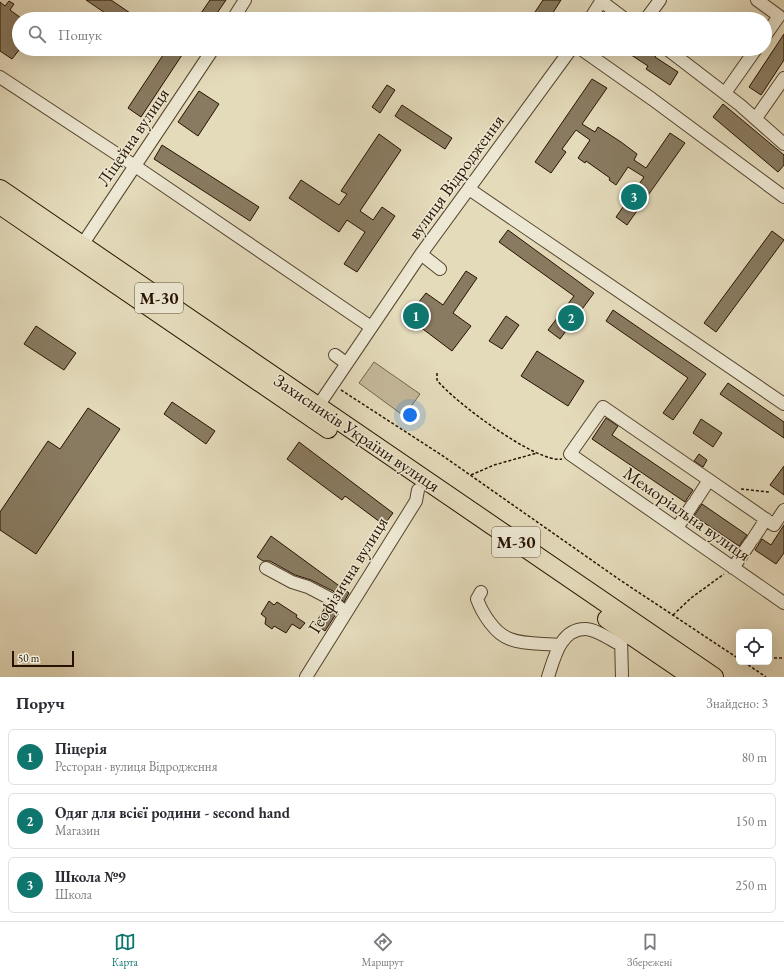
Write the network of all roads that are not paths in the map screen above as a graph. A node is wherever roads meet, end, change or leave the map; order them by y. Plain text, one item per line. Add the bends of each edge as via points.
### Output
1 (245, 0) edge
2 (602, 0) edge
3 (660, 0) edge
4 (757, 0) edge
5 (237, 12) edge
6 (594, 12) edge
7 (617, 12) edge
8 (651, 12) edge
9 (772, 26) edge
10 (208, 56) edge
11 (566, 56) edge
12 (591, 56) edge
13 (676, 56) edge
14 (751, 56) edge
15 (0, 77) edge
16 (784, 78) edge
17 (725, 93) junction
18 (756, 118) junction
19 (784, 144) edge
20 (135, 166) junction
21 (0, 189) edge
22 (470, 189) junction
23 (784, 197) edge
24 (0, 205) edge
25 (82, 245) junction
26 (421, 254) junction
27 (440, 269) dead end
28 (371, 327) junction
29 (336, 355) dead end
30 (346, 363) junction
31 (784, 404) edge
32 (314, 412) junction
33 (709, 480) junction
34 (418, 490) junction
35 (784, 510) edge
36 (766, 519) junction
37 (676, 528) junction
38 (266, 568) dead end
39 (733, 568) junction
40 (481, 592) dead end
41 (784, 603) edge
42 (346, 613) junction
43 (621, 637) junction
44 (560, 645) junction
45 (306, 677) edge
46 (548, 677) edge
47 (622, 677) edge
48 (692, 677) edge
49 (714, 677) edge

1 - 5 street
2 - 6 street
2 - 7 street
3 - 8 street
4 - 9 street via 779,16
10 - 20 street, Ліцейна вулиця
11 - 22 street, вулиця Відродження
12 - 23 street
13 - 17 street
14 - 17 street
15 - 20 street
16 - 18 street
17 - 18 street
18 - 19 street
20 - 25 street, Ліцейна вулиця
20 - 28 street
21 - 25 highway, Захисників України вулиця / М-30
22 - 26 street, вулиця Відродження
22 - 31 street
24 - 32 highway, Захисників України вулиця / М-30
25 - 32 highway, Захисників України вулиця / М-30
26 - 27 street
26 - 28 street, вулиця Відродження
28 - 30 street, вулиця Відродження
29 - 30 street
30 - 32 street, вулиця Відродження
32 - 34 highway, Захисників України вулиця / М-30
32 - 49 highway, Захисників України вулиця / М-30
33 - 36 street
33 - 37 street
33 - 37 street, Меморіальна вулиця via 602,407 570,454
34 - 42 street, Геофізична вулиця via 416,501
34 - 43 highway, Захисників України вулиця / М-30
35 - 36 street via 774,525
36 - 39 street
37 - 39 street, Меморіальна вулиця
38 - 42 street via 329,598
39 - 41 street, Меморіальна вулиця
40 - 44 street via 477,599 480,608 500,634 510,639
42 - 45 street, Геофізична вулиця
43 - 44 street via 585,629 568,633
43 - 47 street
43 - 48 highway, Захисників України вулиця / М-30
44 - 46 street

